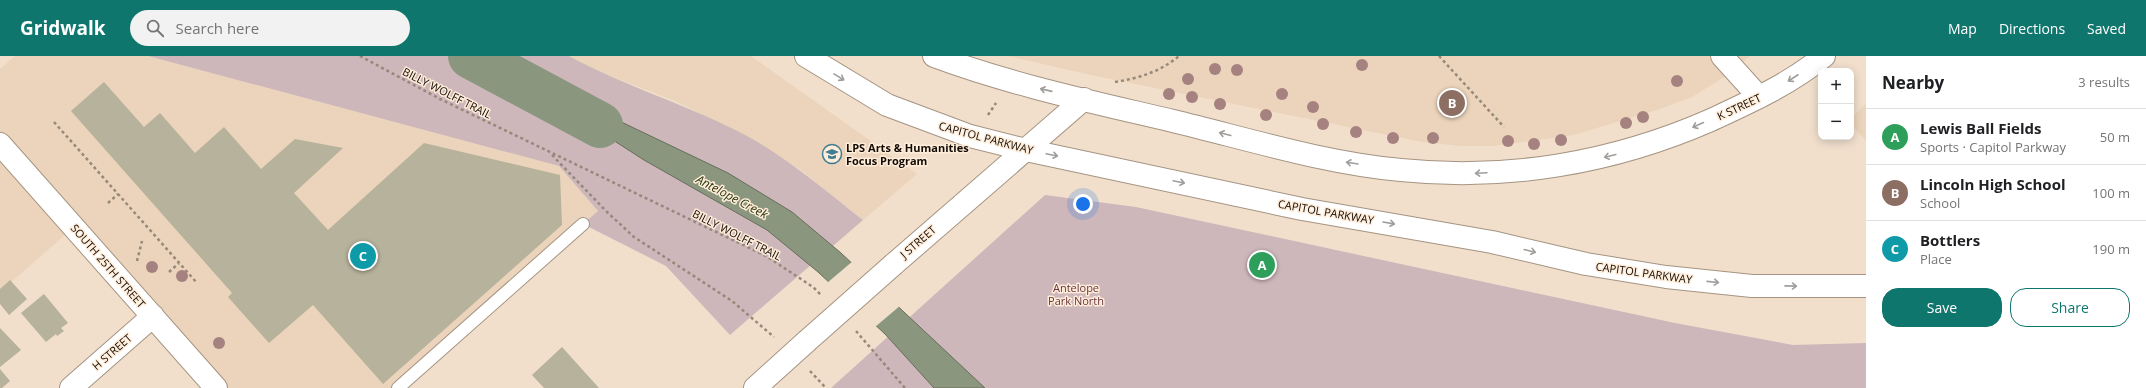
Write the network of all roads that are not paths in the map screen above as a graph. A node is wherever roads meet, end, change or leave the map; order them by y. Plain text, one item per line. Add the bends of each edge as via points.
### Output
1 (806, 56) edge
2 (934, 56) edge
3 (1722, 56) edge
4 (1824, 56) edge
5 (1759, 97) junction
6 (1084, 99) junction
7 (0, 144) edge
8 (1026, 150) junction
9 (584, 224) dead end
10 (1866, 286) edge
11 (153, 316) junction
12 (766, 384) edge
13 (72, 388) edge
14 (216, 388) edge
15 (398, 388) edge

1 -> 8 main road, CAPITOL PARKWAY via 888,105 970,136
6 -> 2 main road via 1005,81
3 - 5 main road
4 -> 5 main road, K STREET via 1781,86
5 -> 6 main road, K STREET via 1690,129 1647,145 1596,159 1512,171 1461,174 1399,170 1330,159
6 - 8 main road, J STREET
7 - 11 main road, SOUTH 25TH STREET
8 -> 10 main road, CAPITOL PARKWAY via 1302,209 1492,242 1586,264 1666,277 1752,286
8 - 12 main road, J STREET, bridge via 807,341
9 - 15 lane
11 - 13 main road, H STREET
11 - 14 main road, SOUTH 25TH STREET

